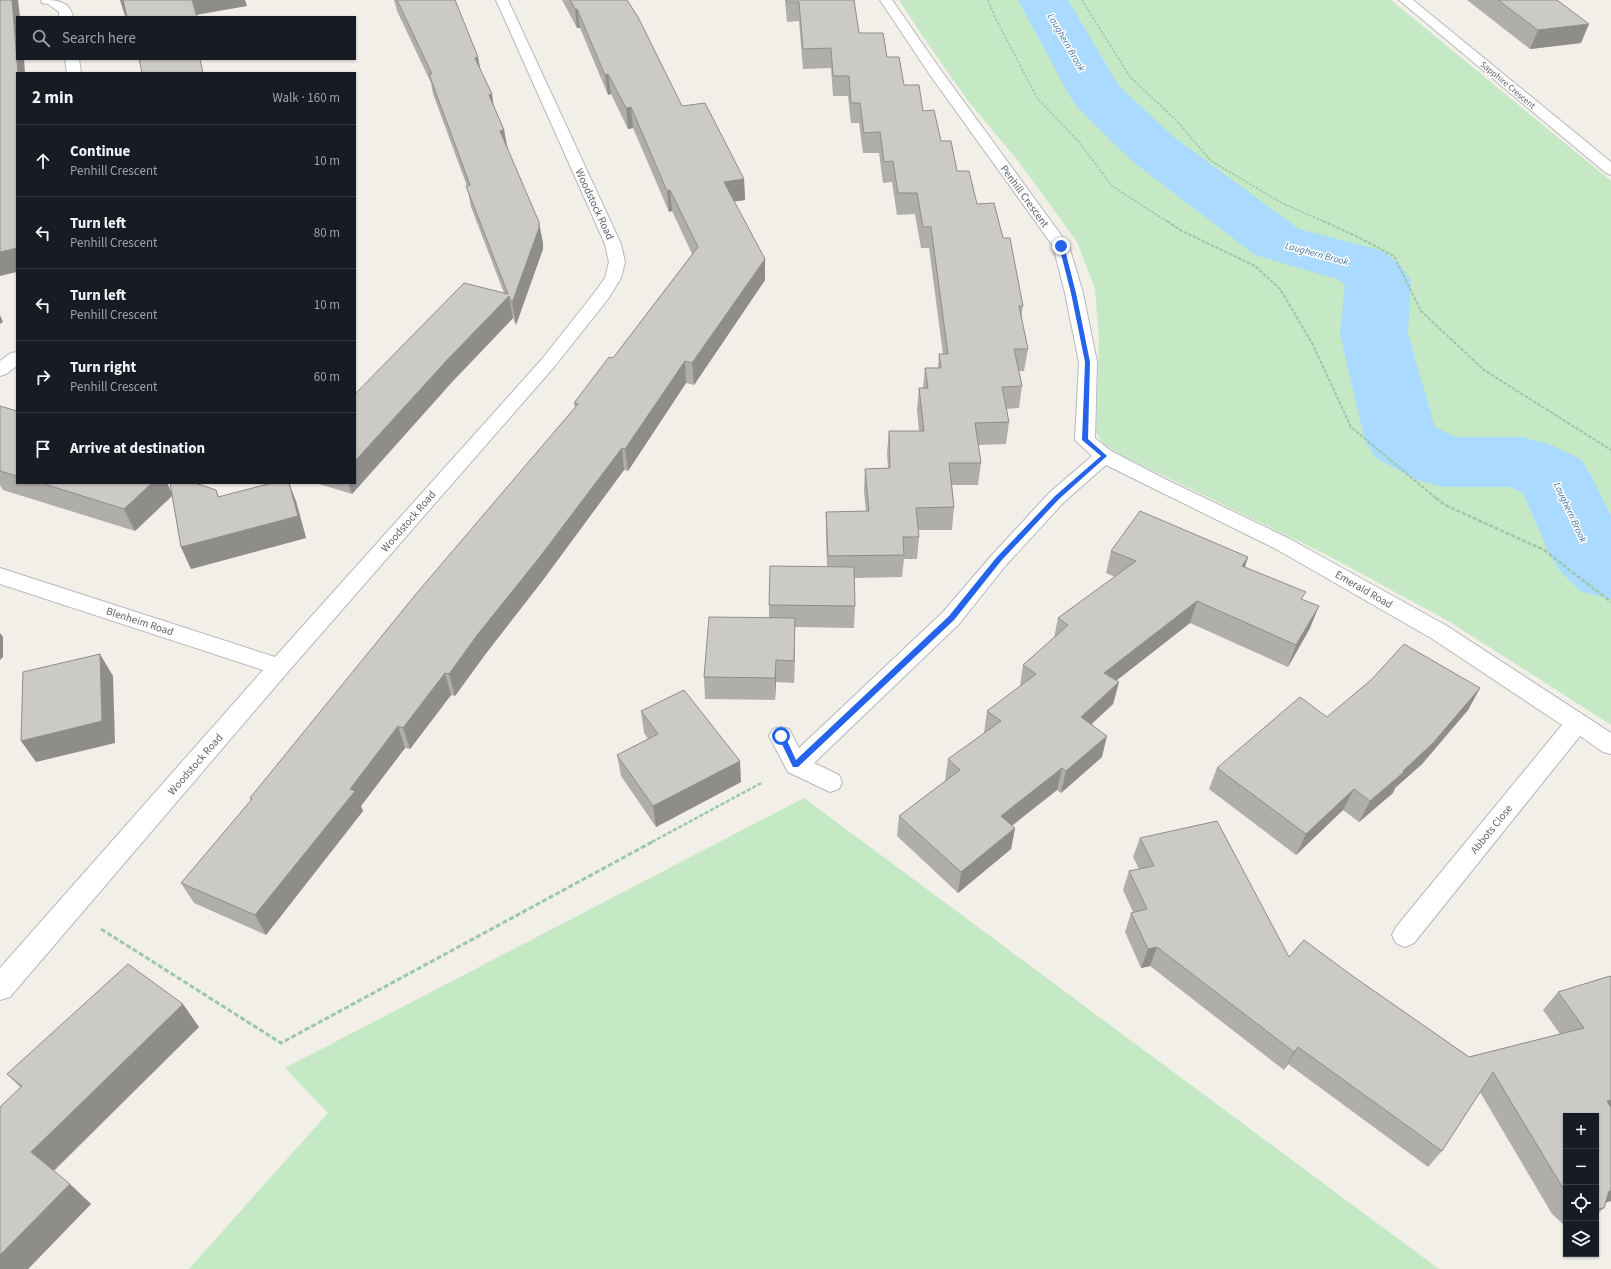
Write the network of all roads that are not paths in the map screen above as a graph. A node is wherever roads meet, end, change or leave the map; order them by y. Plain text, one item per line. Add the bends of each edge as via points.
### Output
1 (47, 0) edge
2 (502, 0) edge
3 (886, 0) edge
4 (1405, 0) edge
5 (66, 16) edge
6 (72, 60) edge
7 (74, 72) edge
8 (1611, 170) edge
9 (16, 358) edge
10 (0, 370) edge
11 (1104, 456) junction
12 (0, 576) edge
13 (280, 667) junction
14 (1578, 722) junction
15 (781, 736) dead end
16 (1611, 745) edge
17 (796, 765) junction
18 (830, 782) dead end
19 (1405, 935) dead end
20 (0, 988) edge

1 - 5 street via 65,10
2 - 13 street, Woodstock Road via 613,244 617,262 613,278 548,363
3 - 11 street, Penhill Crescent via 1061,246 1074,293 1088,362 1085,440
4 - 8 street, Sapphire Crescent
6 - 7 street
9 - 10 street
11 - 14 street, Emerald Road via 1283,544 1439,632
11 - 17 street via 1052,503 998,560 951,618
12 - 13 street, Blenheim Road
13 - 20 street, Woodstock Road
14 - 16 street, Emerald Road
14 - 19 street, Abbots Close
15 - 17 street
17 - 18 street

